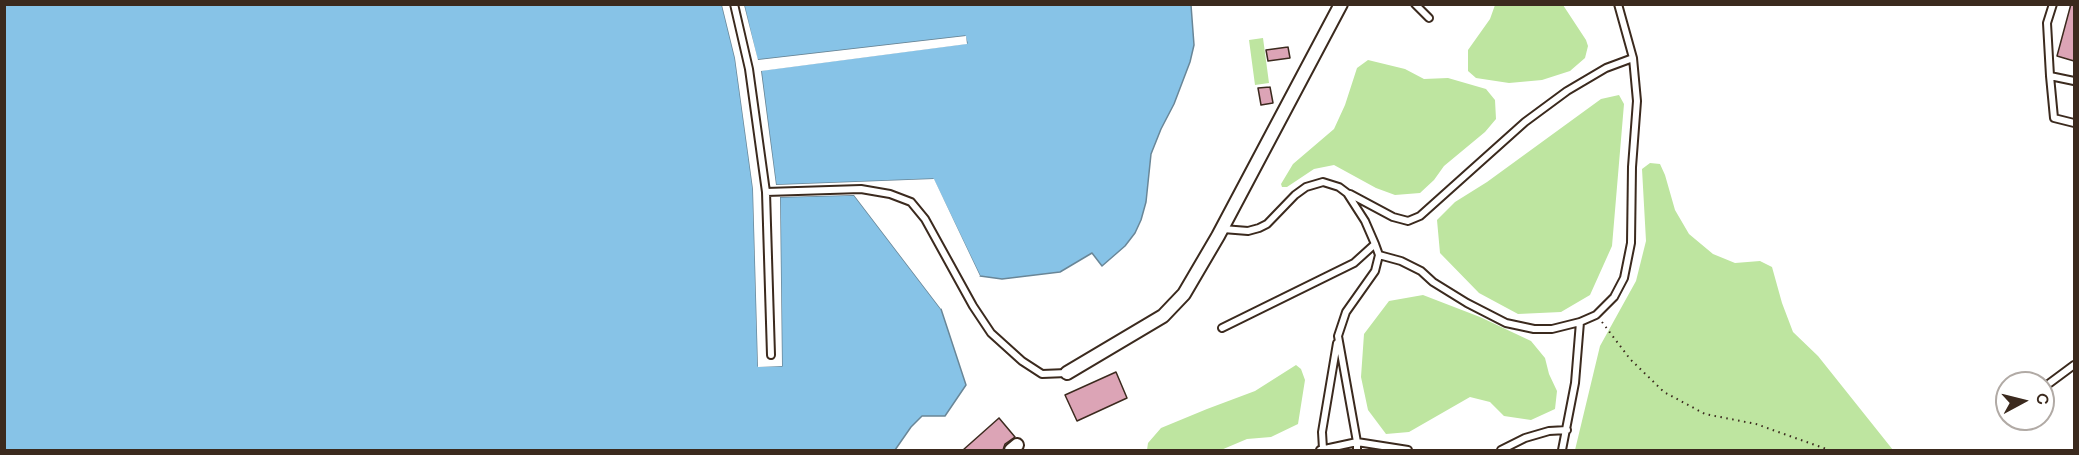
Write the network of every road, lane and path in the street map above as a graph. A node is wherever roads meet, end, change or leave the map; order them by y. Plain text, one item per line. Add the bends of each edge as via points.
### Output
1 (734, 4) edge
2 (1341, 4) edge
3 (1415, 4) edge
4 (1618, 4) edge
5 (2053, 4) edge
6 (1429, 18) dead end
7 (1633, 58) junction
8 (2050, 76) junction
9 (2074, 81) edge
10 (2074, 123) edge
11 (766, 192) junction
12 (1347, 193) junction
13 (1222, 229) junction
14 (1375, 244) junction
15 (1379, 255) junction
16 (1596, 315) junction
17 (1580, 322) junction
18 (1222, 328) dead end
19 (1338, 336) junction
20 (771, 355) dead end
21 (2074, 365) edge
22 (1067, 373) joint
23 (2055, 379) edge
24 (1567, 430) junction
25 (1357, 442) junction
26 (1322, 450) edge
27 (1357, 450) edge
28 (1408, 450) edge
29 (1501, 450) edge
30 (1562, 450) edge
31 (1829, 450) edge

1 - 11 lane via 749,69
2 - 13 street
3 - 6 lane
4 - 7 lane
5 - 8 lane via 2047,23
7 - 12 lane via 1606,68 1567,91 1525,122 1420,216 1408,221 1393,217
7 - 16 lane via 1637,101 1630,243 1624,278 1614,297
8 - 9 lane
8 - 10 lane via 2054,118
11 - 20 lane
11 - 22 lane via 861,189 911,202 925,219 991,333 1042,374
12 - 13 lane via 1323,182 1294,195 1267,225 1248,231
12 - 14 lane
13 - 22 street via 1184,294 1163,316
14 - 15 lane
14 - 18 lane via 1354,263
15 - 17 lane via 1401,261 1467,303 1506,322 1552,329
15 - 19 lane via 1375,271 1346,312
16 - 17 lane
16 - 31 path via 1630,359 1664,392 1705,414 1756,424
17 - 24 lane
19 - 25 lane
19 - 26 lane
21 - 23 lane
24 - 29 lane via 1549,430
24 - 30 lane
25 - 26 lane
25 - 27 lane
25 - 28 lane

